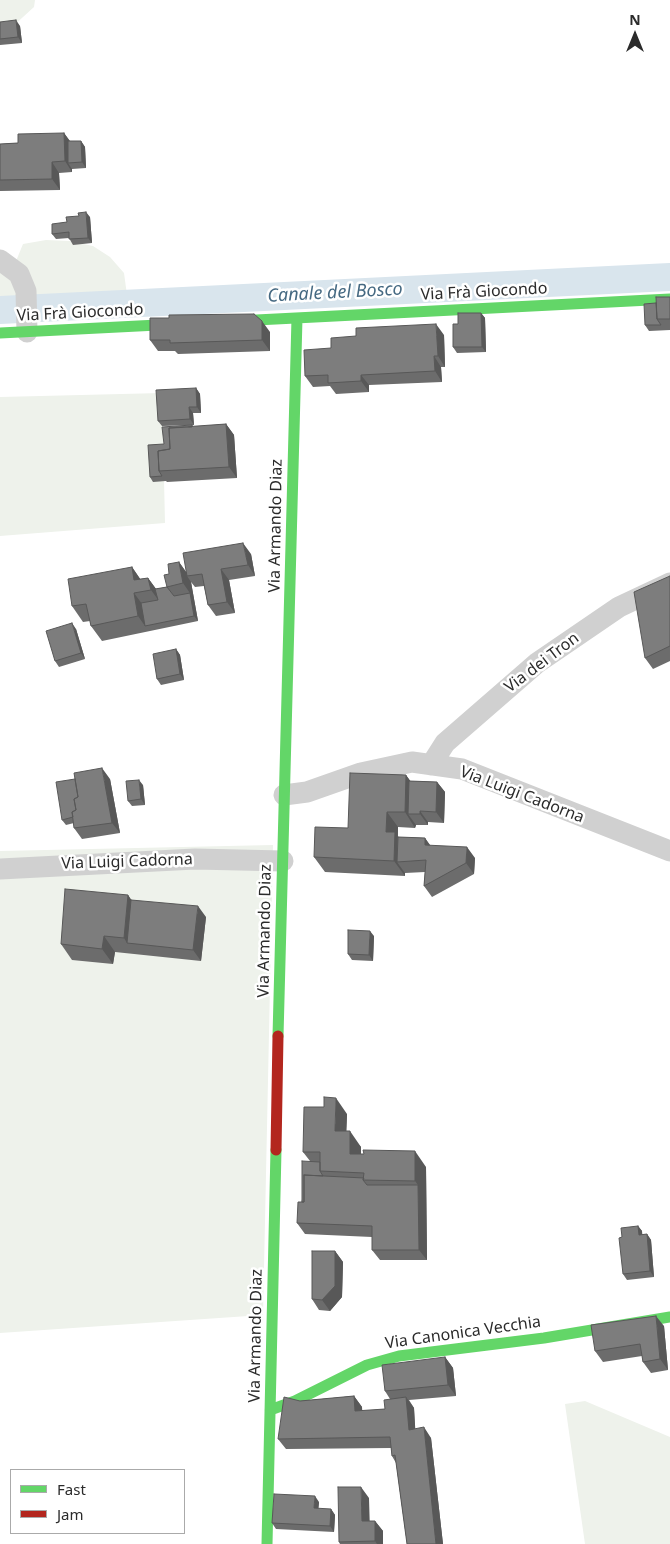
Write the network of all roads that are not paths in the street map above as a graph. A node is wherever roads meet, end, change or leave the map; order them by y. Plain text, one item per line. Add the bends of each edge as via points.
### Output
1 (0, 260) edge
2 (670, 299) edge
3 (297, 318) junction
4 (26, 327) junction
5 (0, 333) edge
6 (670, 583) edge
7 (431, 765) junction
8 (284, 795) junction
9 (670, 851) edge
10 (283, 861) junction
11 (0, 869) edge
12 (670, 1317) edge
13 (270, 1410) junction
14 (267, 1544) edge

1 - 4 street via 19,274 26,296
2 - 3 street, Via Frà Giocondo
3 - 4 street, Via Frà Giocondo
3 - 8 street, Via Armando Diaz
4 - 5 street, Via Frà Giocondo
6 - 7 street, Via dei Tron via 619,606 537,663 445,743
7 - 8 street, Via Luigi Cadorna via 412,762 361,773 307,792
7 - 9 street, Via Luigi Cadorna via 462,769
8 - 10 street, Via Armando Diaz
10 - 11 street, Via Luigi Cadorna via 185,859
10 - 13 street, Via Armando Diaz
12 - 13 street, Via Canonica Vecchia via 544,1338 399,1356 367,1365
13 - 14 street, Via Armando Diaz

